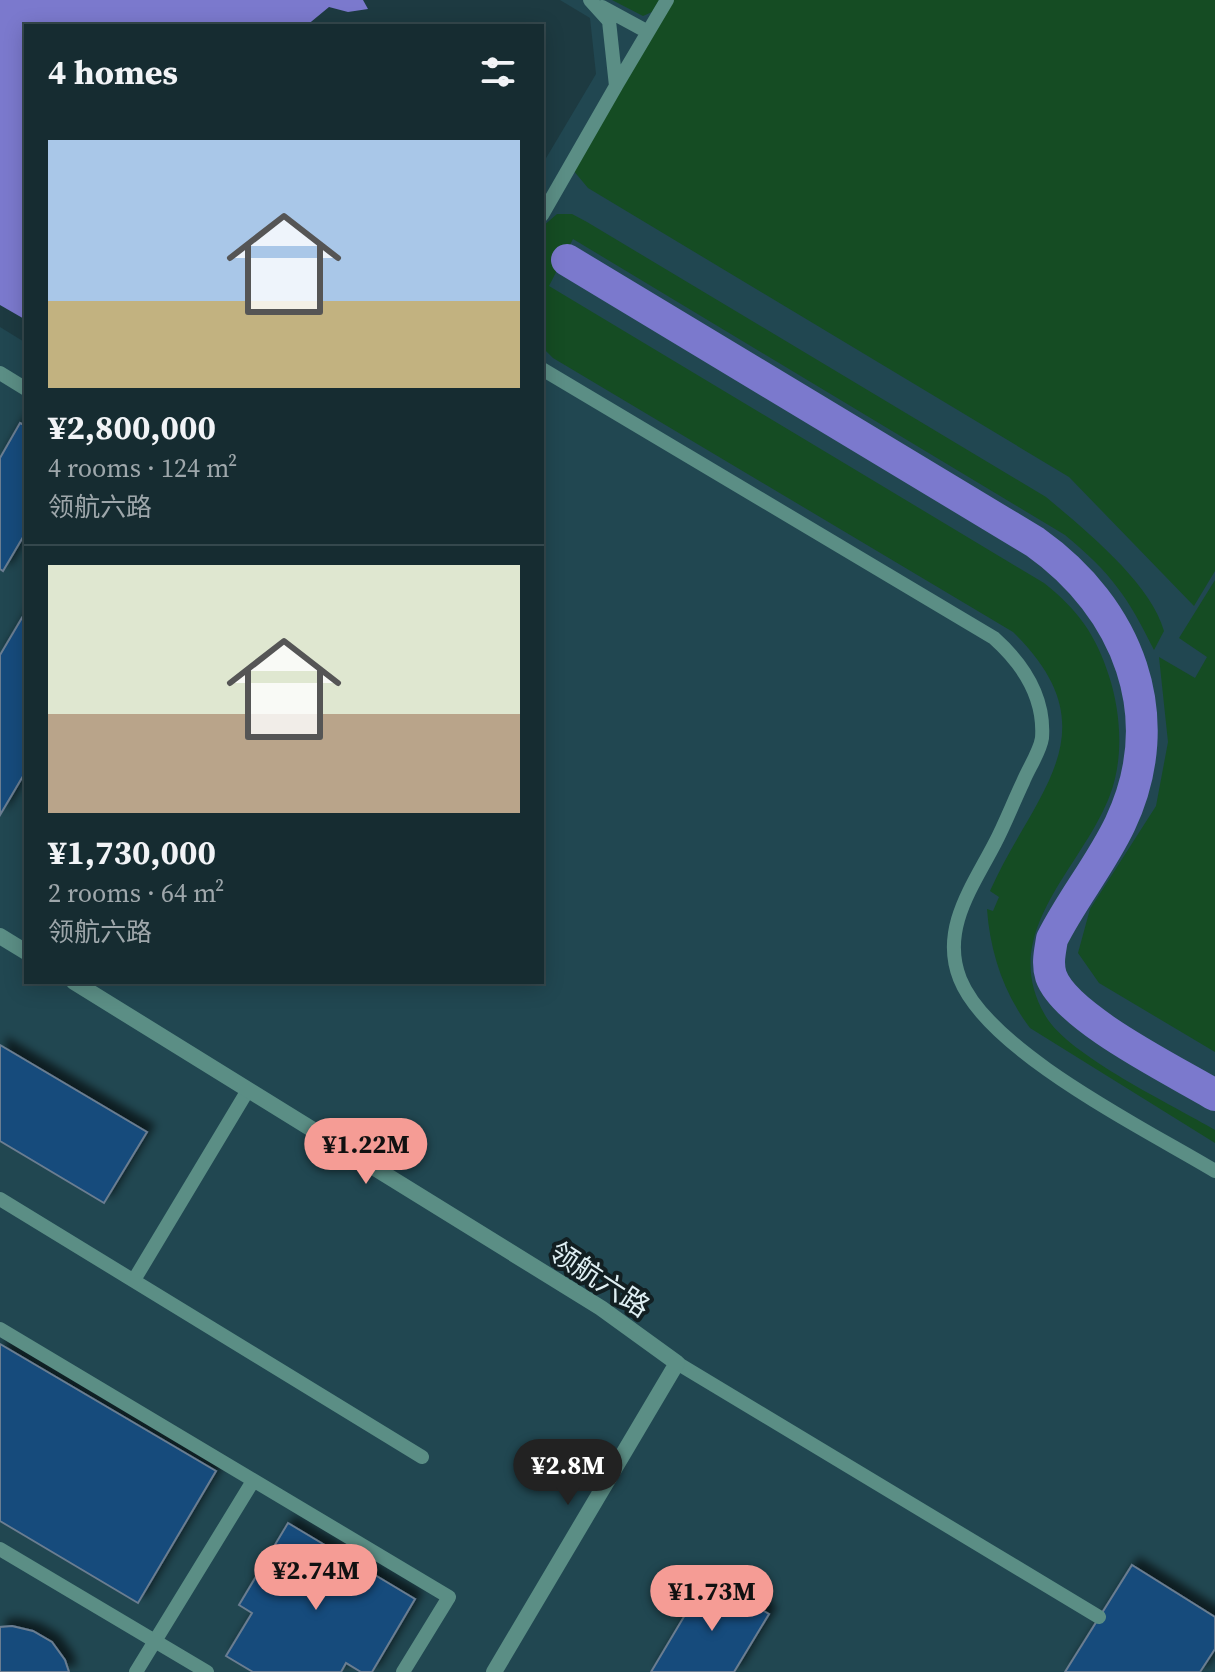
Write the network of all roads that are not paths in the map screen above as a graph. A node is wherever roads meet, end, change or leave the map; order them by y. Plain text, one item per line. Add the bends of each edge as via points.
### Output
1 (667, 0) edge
2 (594, 2) edge
3 (648, 32) junction
4 (616, 86) junction
5 (544, 212) edge
6 (544, 370) edge
7 (0, 373) edge
8 (24, 388) edge
9 (0, 936) edge
10 (24, 951) edge
11 (77, 984) edge
12 (248, 1090) junction
13 (1215, 1171) edge
14 (0, 1199) edge
15 (134, 1280) junction
16 (0, 1329) edge
17 (677, 1363) junction
18 (422, 1457) dead end
19 (253, 1481) junction
20 (0, 1549) edge
21 (1099, 1617) dead end
22 (155, 1641) junction
23 (136, 1672) edge
24 (207, 1672) edge
25 (403, 1672) edge
26 (494, 1672) edge

1 - 3 lane
2 - 3 lane
2 - 4 lane via 612,32
3 - 4 lane
4 - 5 lane
6 - 13 lane via 994,638 1018,659 1038,694 1042,739 959,912 953,949 960,980 989,1021 1044,1067
7 - 8 lane
9 - 10 street
11 - 12 street, 领航六路
12 - 15 lane
12 - 17 street, 领航六路 via 601,1308
14 - 15 lane
15 - 18 lane
16 - 19 lane
17 - 21 lane, 领航六路
17 - 26 street
19 - 22 lane
19 - 25 lane via 449,1597
20 - 22 lane
22 - 23 lane
22 - 24 lane

